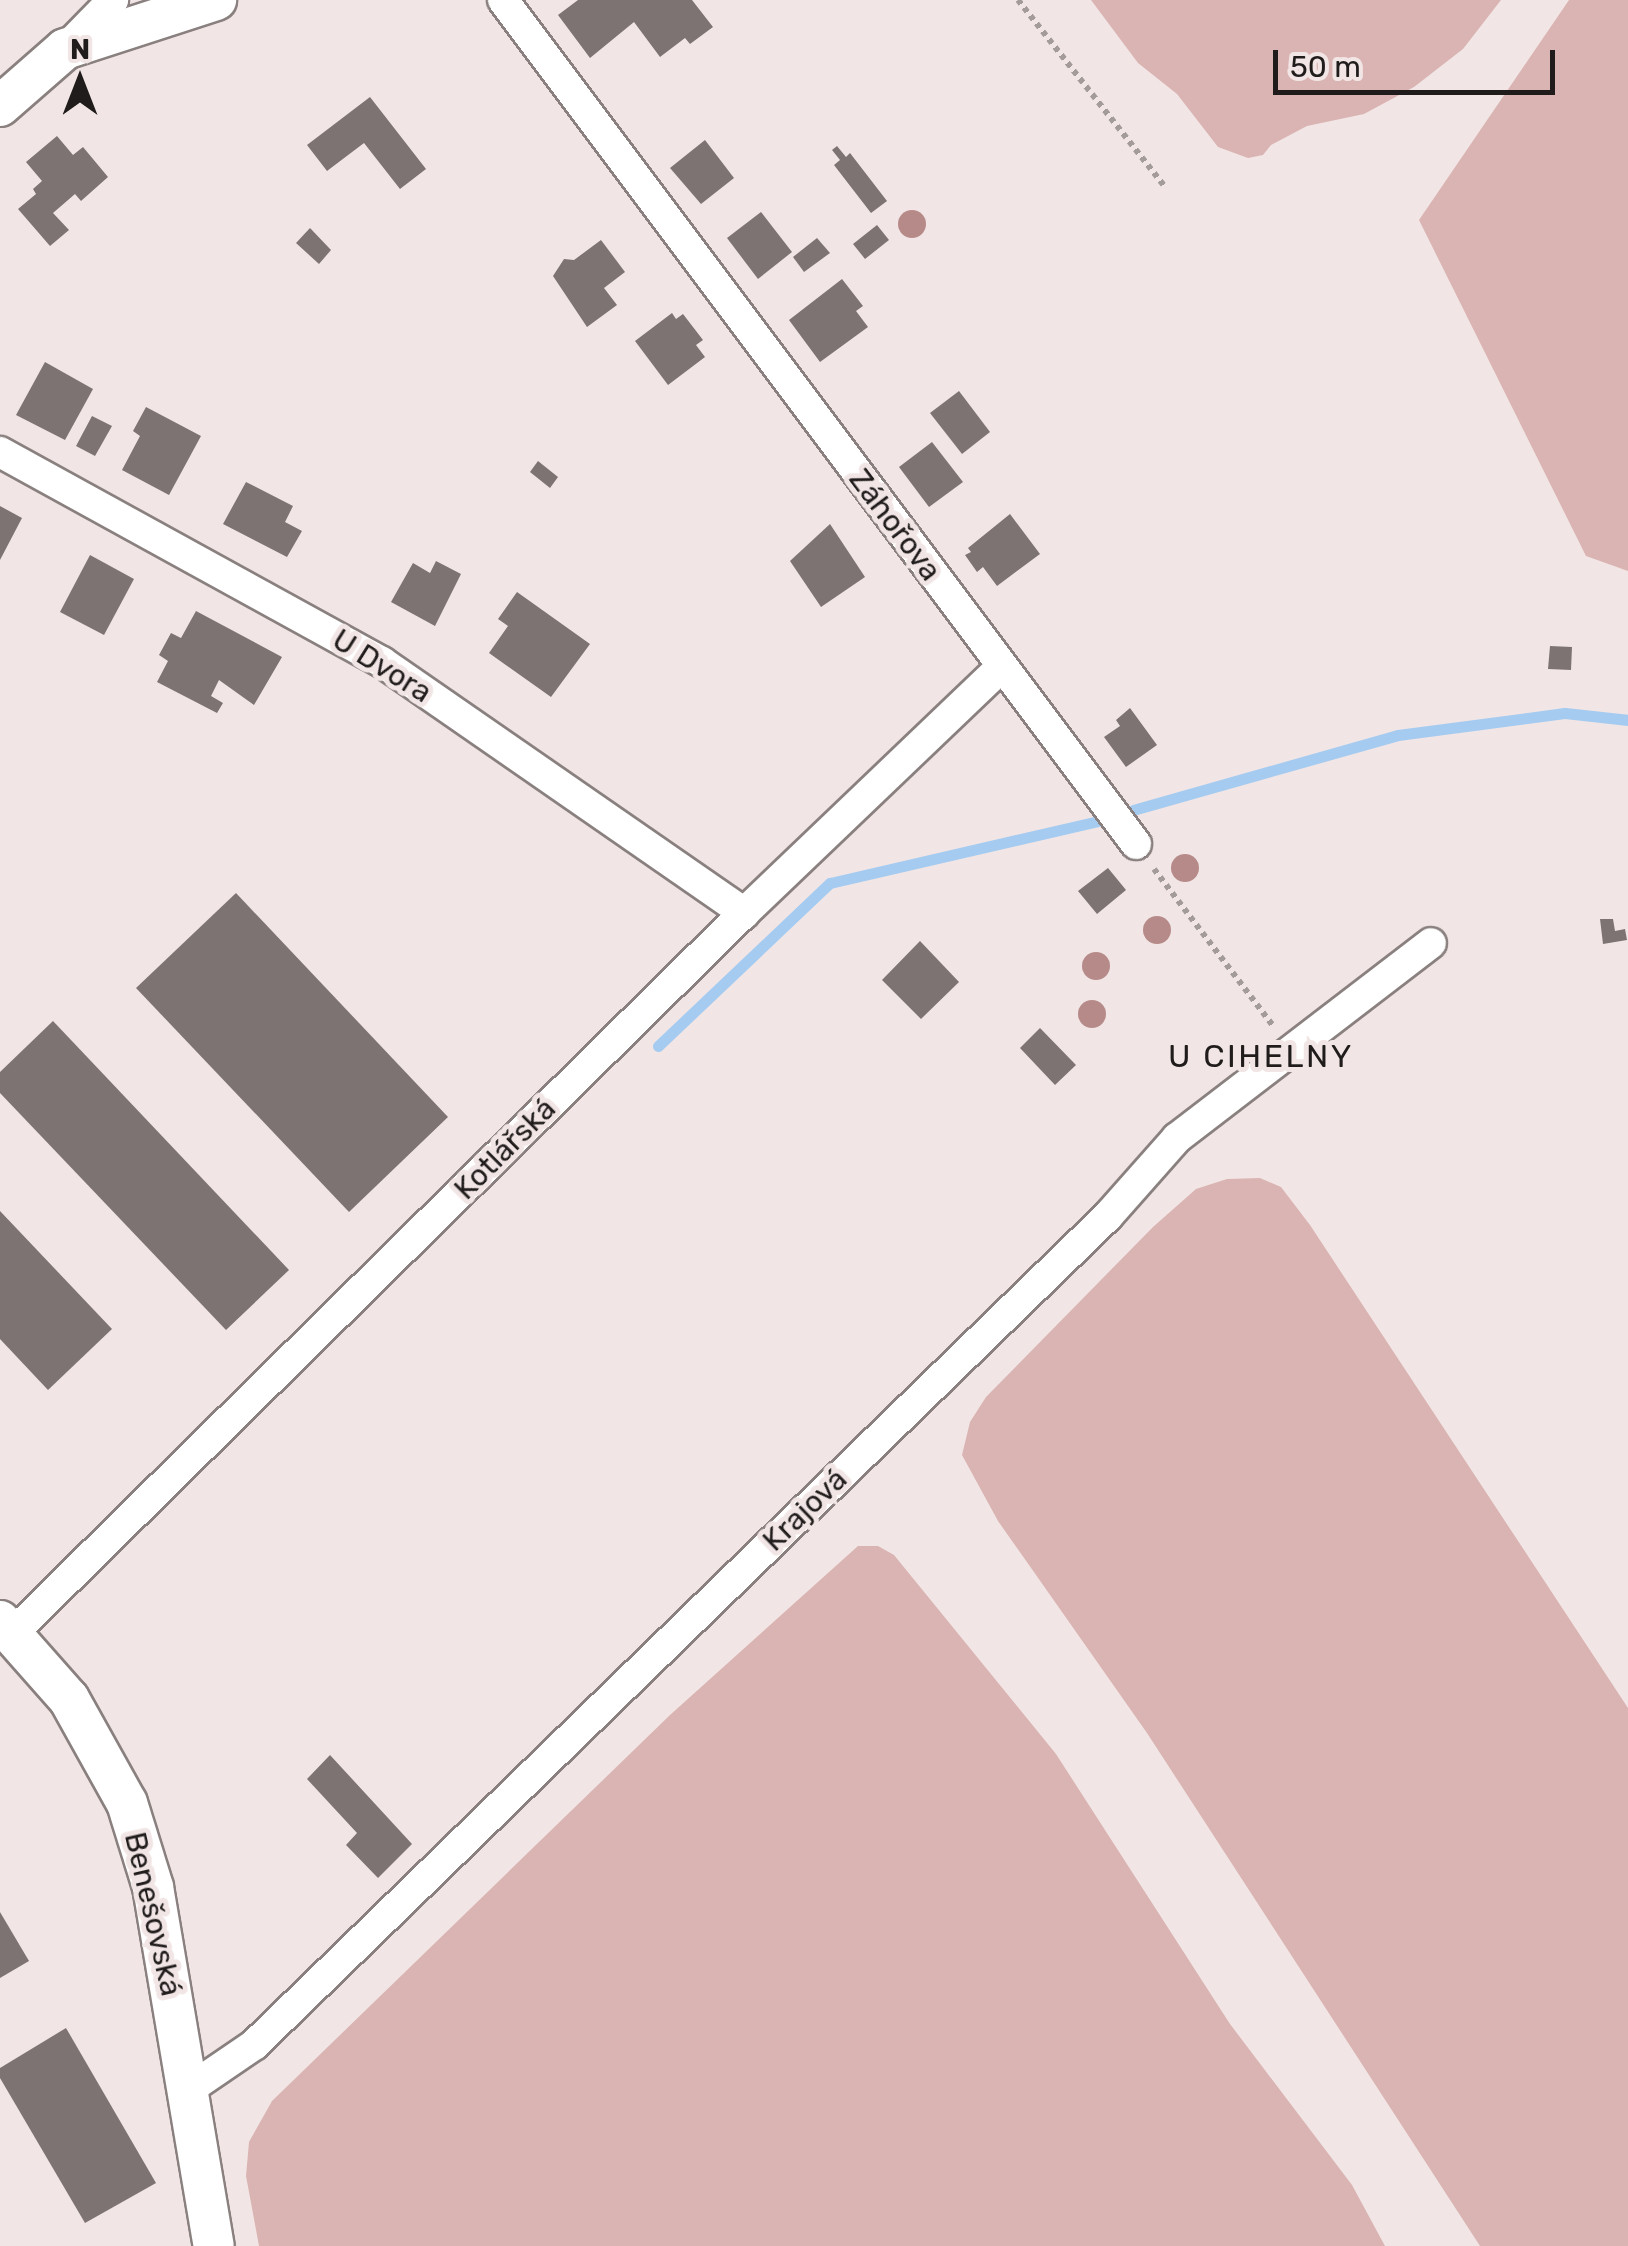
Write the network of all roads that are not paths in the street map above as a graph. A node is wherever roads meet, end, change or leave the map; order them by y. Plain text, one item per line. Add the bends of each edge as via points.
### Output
1 (113, 0) edge
2 (216, 0) edge
3 (502, 0) edge
4 (65, 50) junction
5 (0, 106) edge
6 (0, 452) edge
7 (1000, 667) junction
8 (1136, 844) road end
9 (744, 913) junction
10 (1430, 942) dead end
11 (6, 1627) edge
12 (188, 2090) junction
13 (214, 2246) edge

1 - 4 street
2 - 4 main road
3 - 7 street, Záhořova
4 - 5 main road
6 - 9 street, U Dvora via 382,662
7 - 8 street, Záhořova
7 - 9 street, Kotlářská
9 - 11 street, Kotlářská
10 - 12 street, Krajová via 1177,1138 1108,1216 254,2044
11 - 12 main road, Benešovská via 69,1699 127,1804 153,1886
12 - 13 main road, Benešovská

